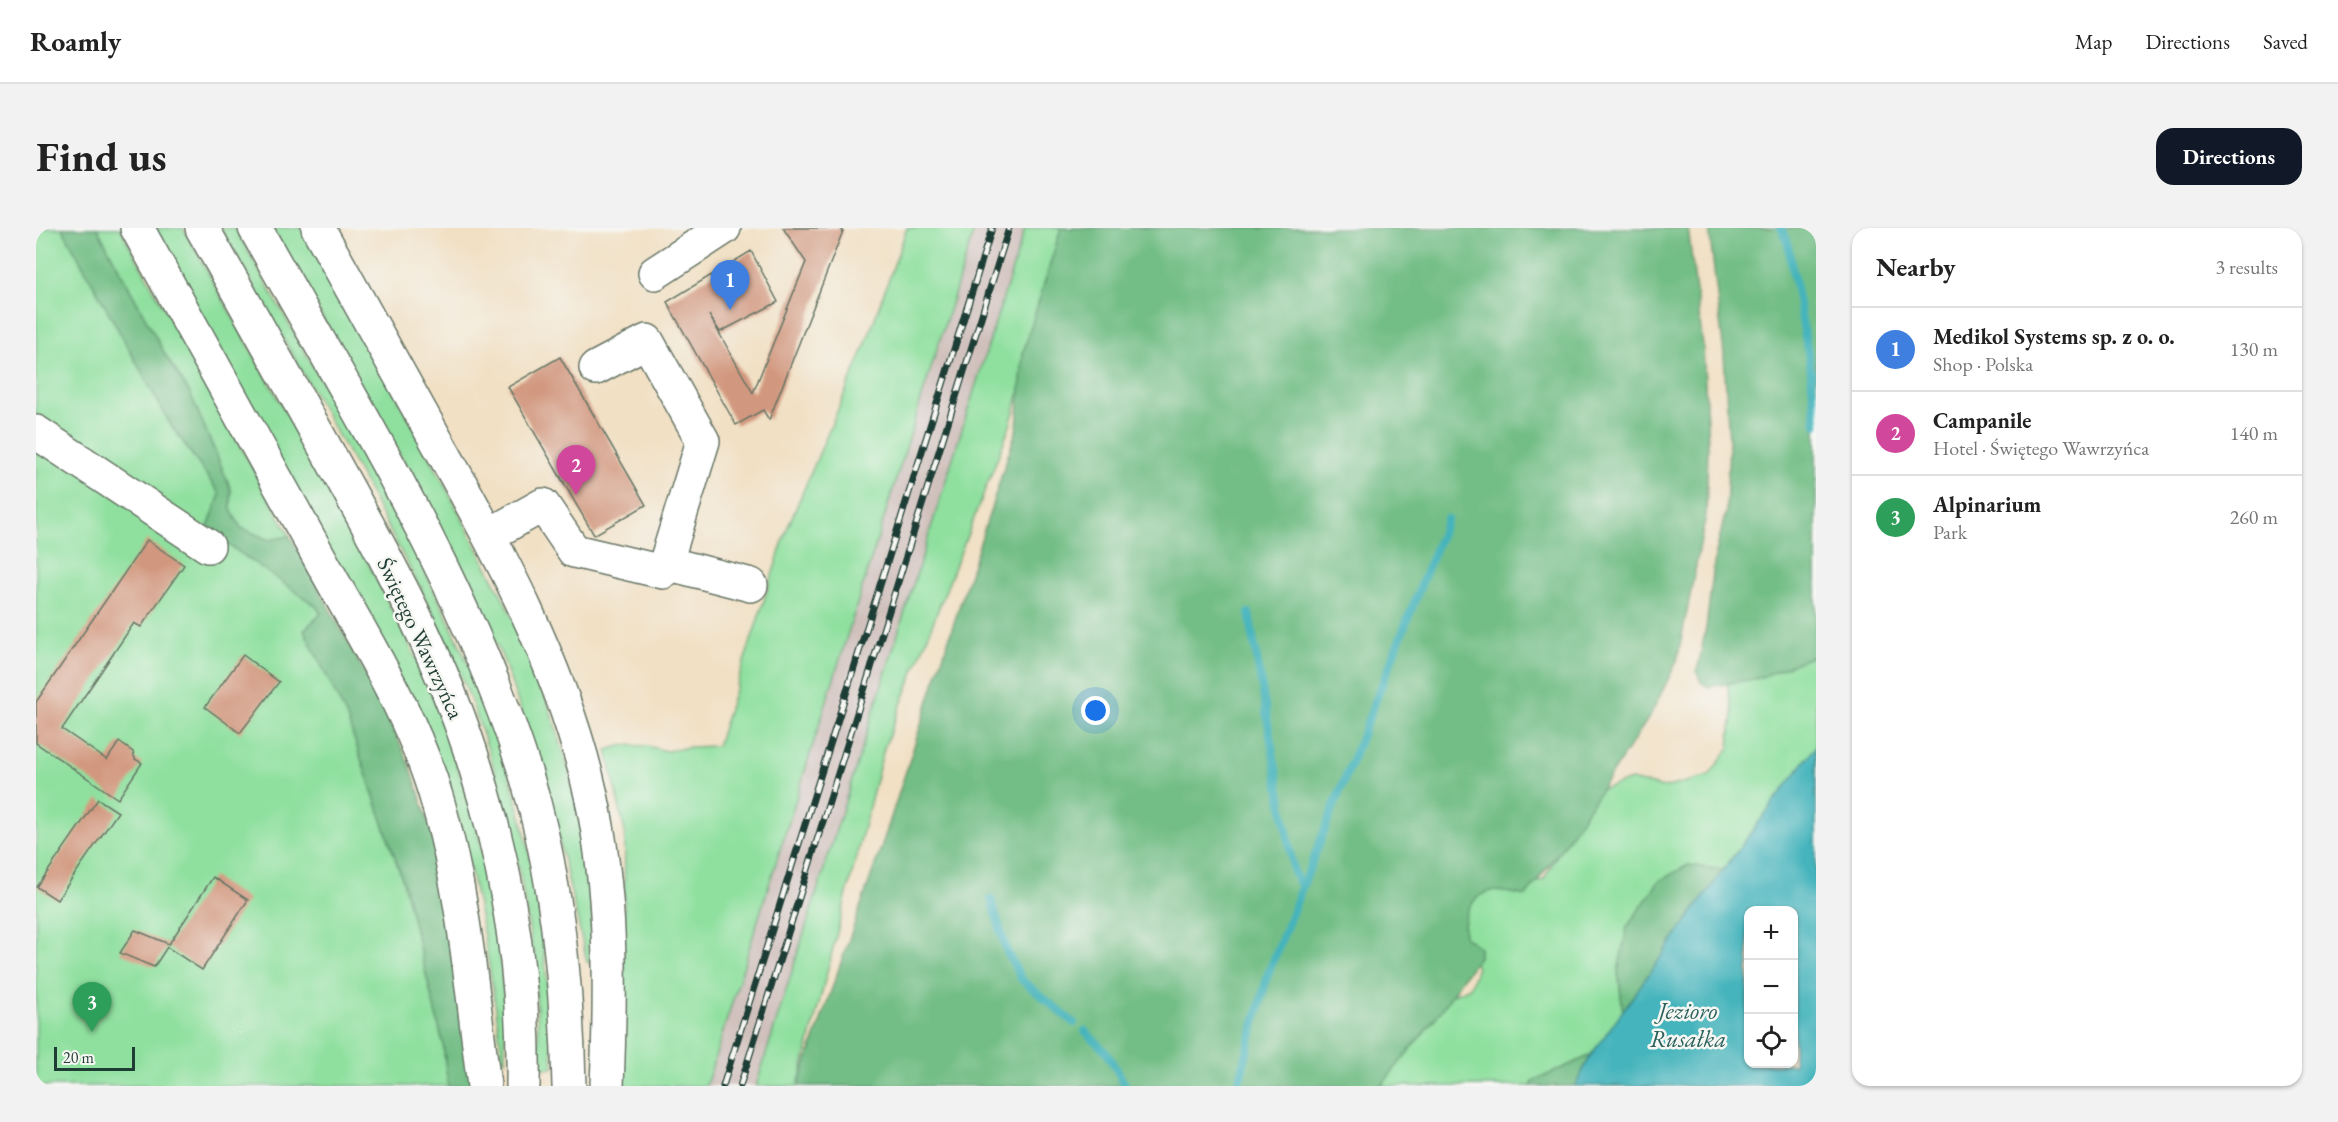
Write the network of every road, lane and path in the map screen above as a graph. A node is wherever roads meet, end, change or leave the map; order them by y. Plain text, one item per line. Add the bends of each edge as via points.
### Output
1 (137, 228) edge
2 (202, 228) edge
3 (255, 228) edge
4 (318, 228) edge
5 (724, 228) edge
6 (656, 273) dead end
7 (596, 368) dead end
8 (36, 432) edge
9 (489, 536) junction
10 (208, 546) dead end
11 (666, 563) junction
12 (751, 585) dead end
13 (484, 1086) edge
14 (523, 1086) edge
15 (569, 1086) edge
16 (607, 1086) edge

1 - 13 main road via 382,673 422,757 452,857
2 - 14 main road, Świętego Wawrzyńca via 383,555 456,711 489,813 509,905 520,987
3 - 15 main road, Świętego Wawrzyńca via 432,549 484,658 508,720 527,780 553,893 568,1024
4 - 9 main road
5 - 6 main road
7 - 11 main road via 647,341 703,441
8 - 10 main road
9 - 11 main road via 543,505 574,551 663,572
9 - 16 main road via 537,637 591,794 602,852 609,932
11 - 12 main road

